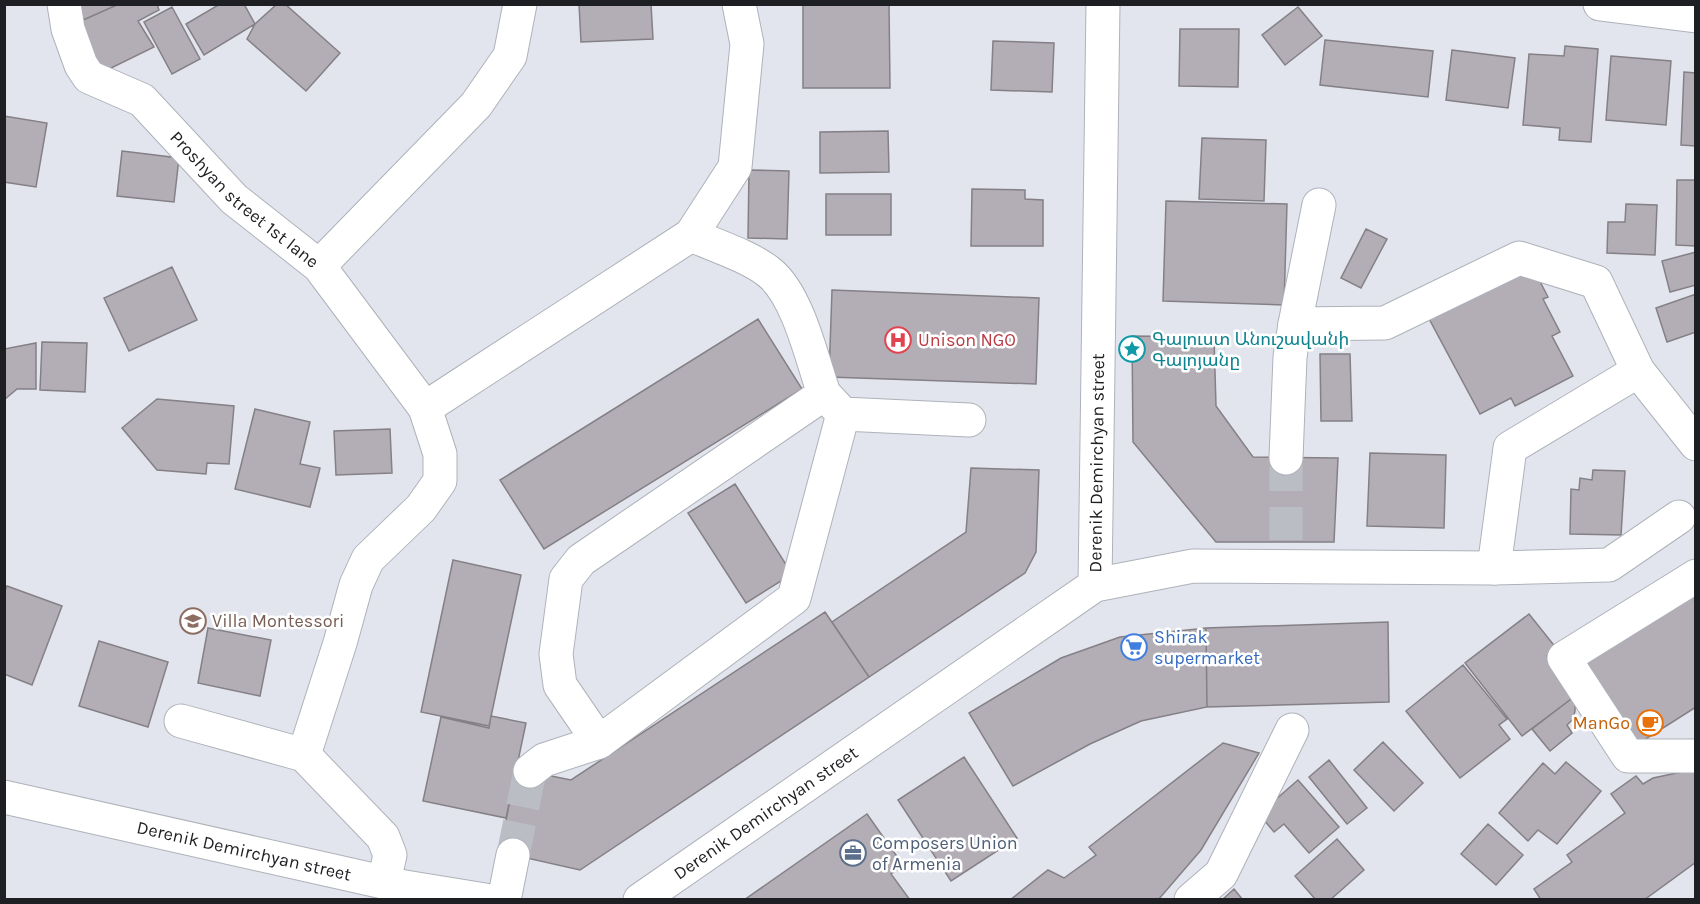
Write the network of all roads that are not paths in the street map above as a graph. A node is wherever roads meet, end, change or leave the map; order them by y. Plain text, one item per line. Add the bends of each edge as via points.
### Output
1 (64, 4) edge
2 (520, 4) edge
3 (739, 4) edge
4 (1103, 4) edge
5 (1600, 4) edge
6 (1695, 15) edge
7 (1319, 205) dead end
8 (691, 235) junction
9 (319, 266) junction
10 (1295, 324) junction
11 (1638, 371) junction
12 (833, 404) junction
13 (425, 408) junction
14 (969, 420) dead end
15 (1695, 444) edge
16 (1286, 458) tunnel mouth
17 (1679, 517) dead end
18 (1494, 568) junction
19 (1695, 576) edge
20 (1095, 585) junction
21 (181, 721) dead end
22 (1292, 730) dead end
23 (599, 742) junction
24 (304, 755) junction
25 (1695, 756) edge
26 (530, 771) dead end
27 (4, 797) edge
28 (513, 855) tunnel mouth
29 (384, 882) junction
30 (485, 900) edge
31 (504, 900) edge
32 (640, 900) edge
33 (1191, 900) edge

1 - 9 street, Proshyan street 1st lane via 68,28 89,77 142,100 234,199
2 - 9 street via 510,56 476,105
3 - 8 street via 747,44 735,167
4 - 20 street, Derenik Demirchyan street
5 - 6 street
7 - 10 street
8 - 12 street via 770,273 792,302
8 - 13 street
9 - 13 street, Proshyan street 1st lane
10 - 11 street via 1385,323 1519,258 1596,282
10 - 16 street
11 - 15 street
11 - 18 street via 1510,448
12 - 14 street
12 - 23 street via 794,598
12 - 23 street via 580,560 566,579 556,654 560,685
13 - 24 street, Proshyan street 1st lane via 440,454 440,481 421,508 368,560 356,585
17 - 18 street via 1609,565
18 - 20 street via 1286,554 1193,566
19 - 25 street via 1564,658 1628,756
20 - 32 street, Derenik Demirchyan street
21 - 24 street
22 - 33 street via 1221,874
23 - 26 street via 544,760
24 - 29 street via 383,837 390,855
27 - 29 street, Derenik Demirchyan street
28 - 31 street
29 - 30 street, Derenik Demirchyan street

